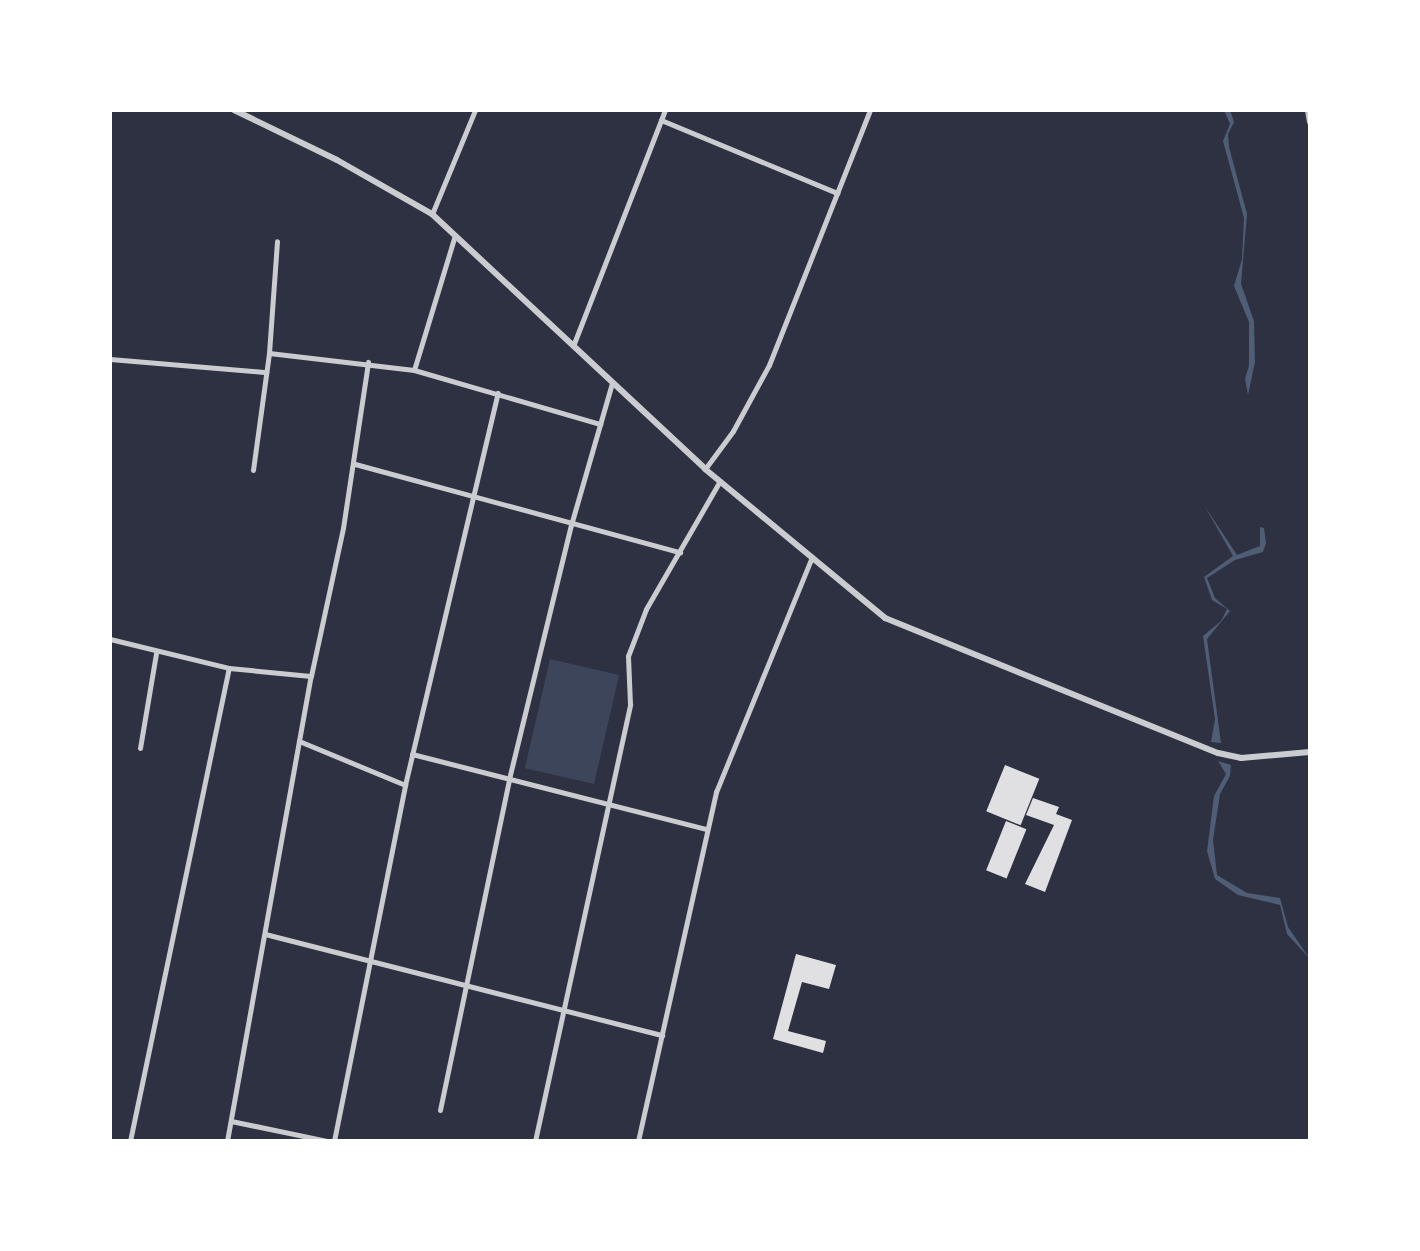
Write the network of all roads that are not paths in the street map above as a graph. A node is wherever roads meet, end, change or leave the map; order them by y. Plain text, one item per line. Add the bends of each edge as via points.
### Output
1 (234, 110) edge
2 (475, 110) edge
3 (665, 110) edge
4 (870, 110) edge
5 (1308, 110) edge
6 (661, 120) junction
7 (1310, 122) edge
8 (837, 193) junction
9 (432, 214) junction
10 (455, 235) junction
11 (277, 240) dead end
12 (573, 346) junction
13 (269, 353) junction
14 (110, 360) edge
15 (368, 362) junction
16 (414, 370) junction
17 (266, 372) junction
18 (612, 382) junction
19 (498, 393) junction
20 (600, 424) junction
21 (355, 464) junction
22 (705, 469) junction
23 (253, 470) dead end
24 (720, 480) junction
25 (473, 498) junction
26 (571, 525) junction
27 (680, 552) junction
28 (812, 557) junction
29 (110, 639) edge
30 (157, 651) junction
31 (228, 668) junction
32 (311, 676) junction
33 (299, 740) junction
34 (140, 748) dead end
35 (1310, 752) edge
36 (412, 754) junction
37 (509, 779) junction
38 (405, 785) junction
39 (610, 806) junction
40 (707, 828) junction
41 (265, 934) junction
42 (370, 962) junction
43 (465, 984) junction
44 (563, 1011) junction
45 (662, 1035) junction
46 (440, 1110) dead end
47 (231, 1121) junction
48 (130, 1141) edge
49 (227, 1141) edge
50 (331, 1141) edge
51 (534, 1141) edge
52 (638, 1141) edge

1 - 9 street
2 - 9 street
3 - 6 street
4 - 8 street
5 - 7 street
6 - 8 street
6 - 12 street
8 - 22 street via 768,365
9 - 10 street
10 - 12 street
10 - 16 street
11 - 13 street
12 - 18 street
13 - 15 street
13 - 17 street
14 - 17 street
15 - 16 street
15 - 21 street
16 - 19 street
17 - 23 street
18 - 20 street
18 - 22 street
19 - 20 street
19 - 25 street
20 - 26 street
21 - 25 street
21 - 32 street
22 - 24 street
24 - 27 street
24 - 28 street
25 - 26 street
25 - 36 street
26 - 27 street
26 - 37 street
27 - 39 street via 628,656 630,704
28 - 35 street via 902,628 1199,746 1240,758
28 - 40 street
29 - 30 street
30 - 31 street
30 - 34 street
31 - 32 street
31 - 48 street
32 - 33 street
33 - 38 street
33 - 41 street
36 - 37 street
36 - 38 street
37 - 39 street
37 - 43 street
38 - 42 street
39 - 40 street
39 - 44 street
40 - 45 street
41 - 42 street
41 - 47 street
42 - 43 street
42 - 50 street
43 - 44 street
43 - 46 street
44 - 45 street
44 - 51 street
45 - 52 street
47 - 49 street
47 - 50 street

